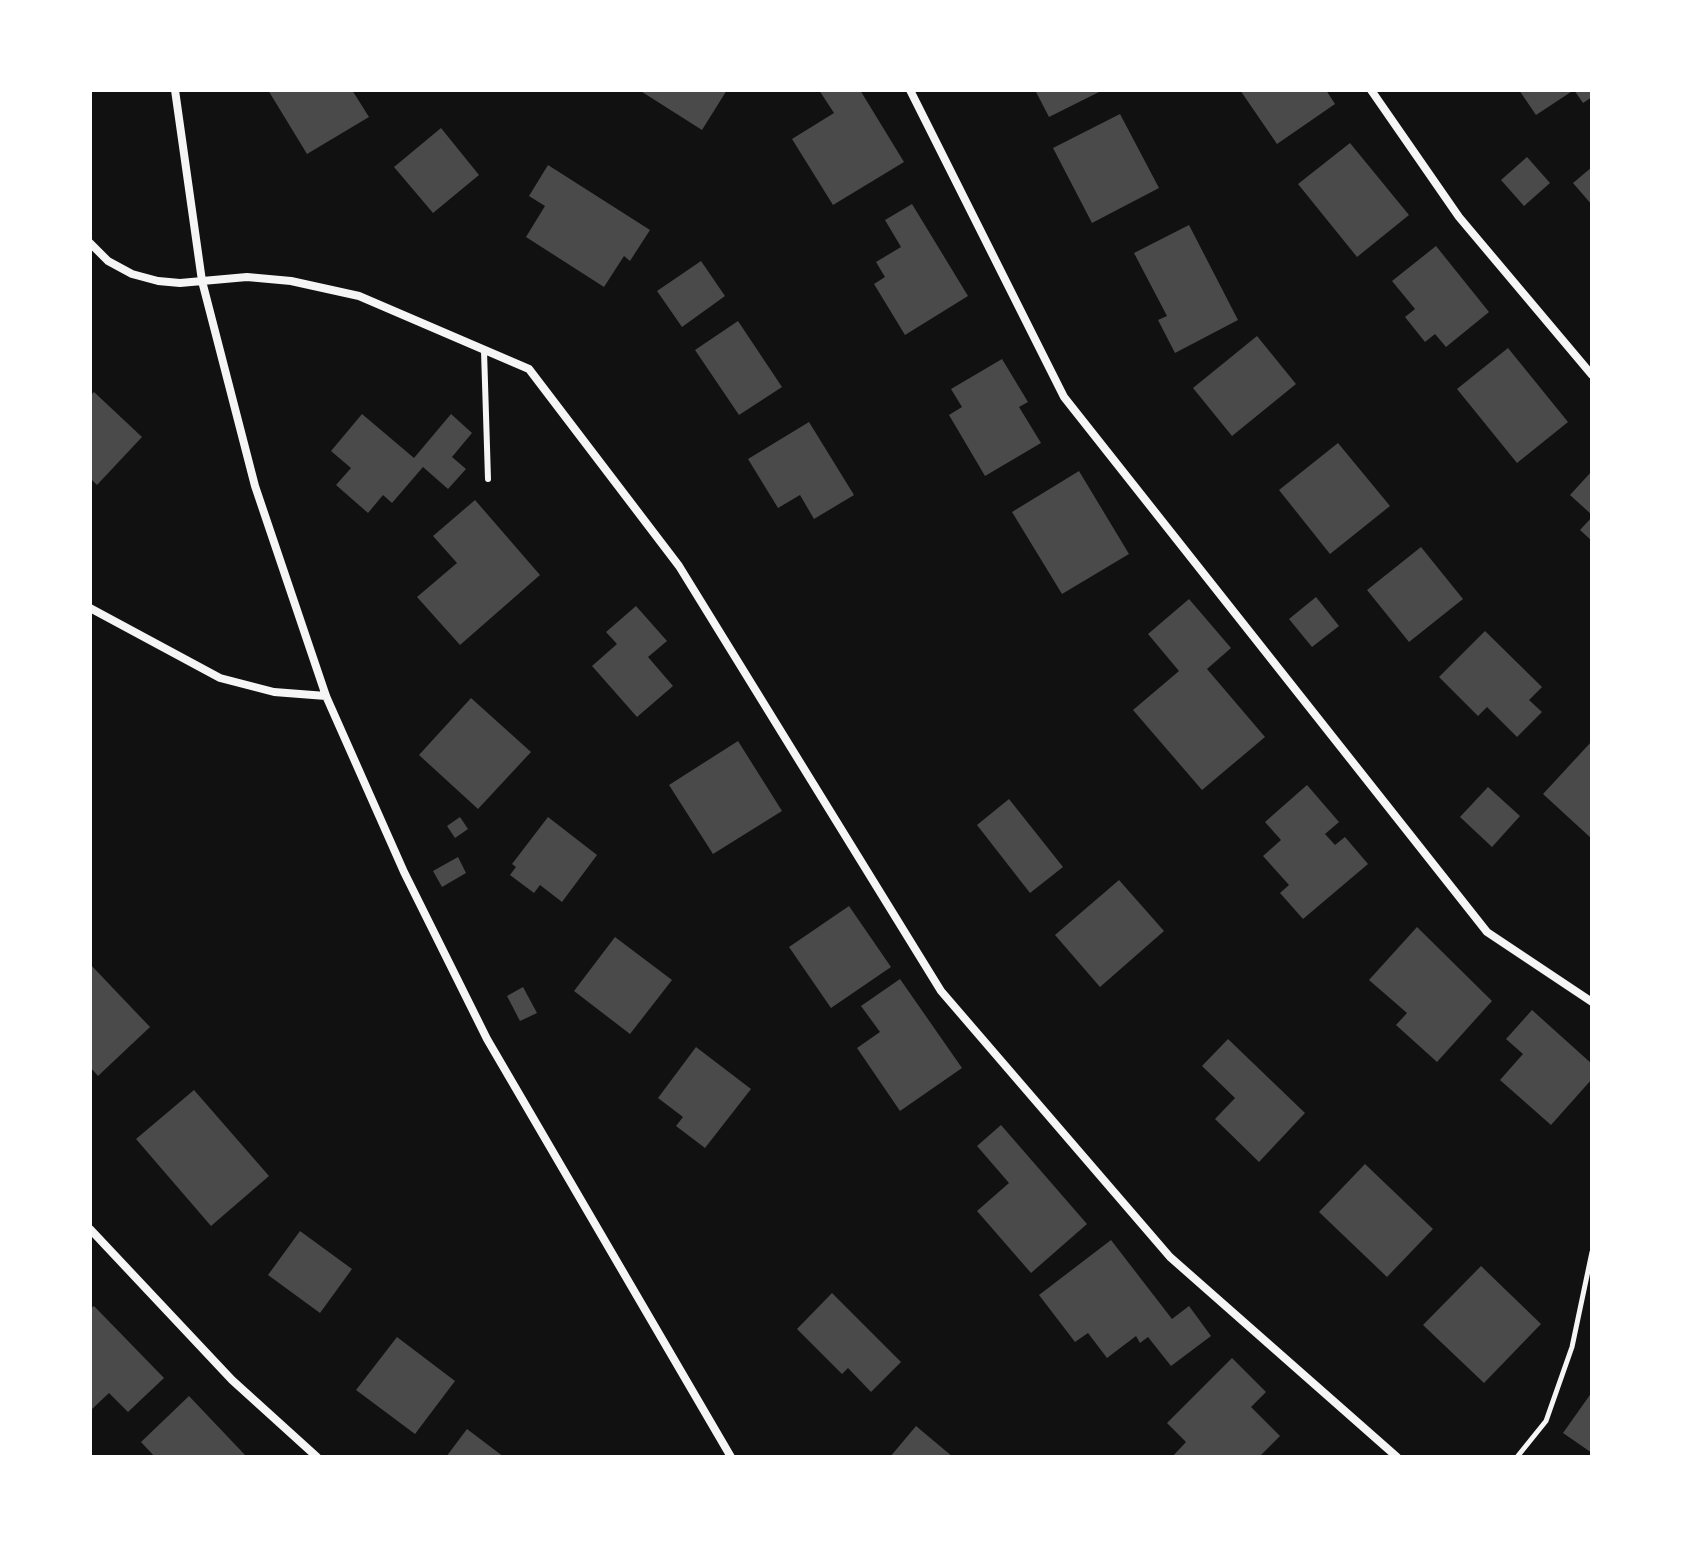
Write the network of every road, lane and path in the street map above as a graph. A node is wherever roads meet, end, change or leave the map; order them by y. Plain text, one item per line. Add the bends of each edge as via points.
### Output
1 (175, 90) edge
2 (910, 90) edge
3 (1371, 90) edge
4 (90, 243) edge
5 (202, 281) junction
6 (484, 351) junction
7 (1592, 375) edge
8 (488, 479) dead end
9 (90, 608) edge
10 (326, 696) junction
11 (1592, 1002) edge
12 (90, 1229) edge
13 (1592, 1252) edge
14 (317, 1457) edge
15 (731, 1457) edge
16 (1397, 1457) edge
17 (1517, 1457) edge

1 - 5 street
2 - 11 street via 1064,397 1487,932
3 - 7 street via 1459,217
4 - 5 street via 132,274 180,283
5 - 6 street via 291,281 359,296
5 - 10 street via 255,486
6 - 8 lane
6 - 16 street via 529,369 679,566 941,991 1170,1257
9 - 10 street via 220,678 274,692
10 - 15 street via 404,872 487,1039
12 - 14 street via 232,1380
13 - 17 path via 1572,1347 1546,1421

